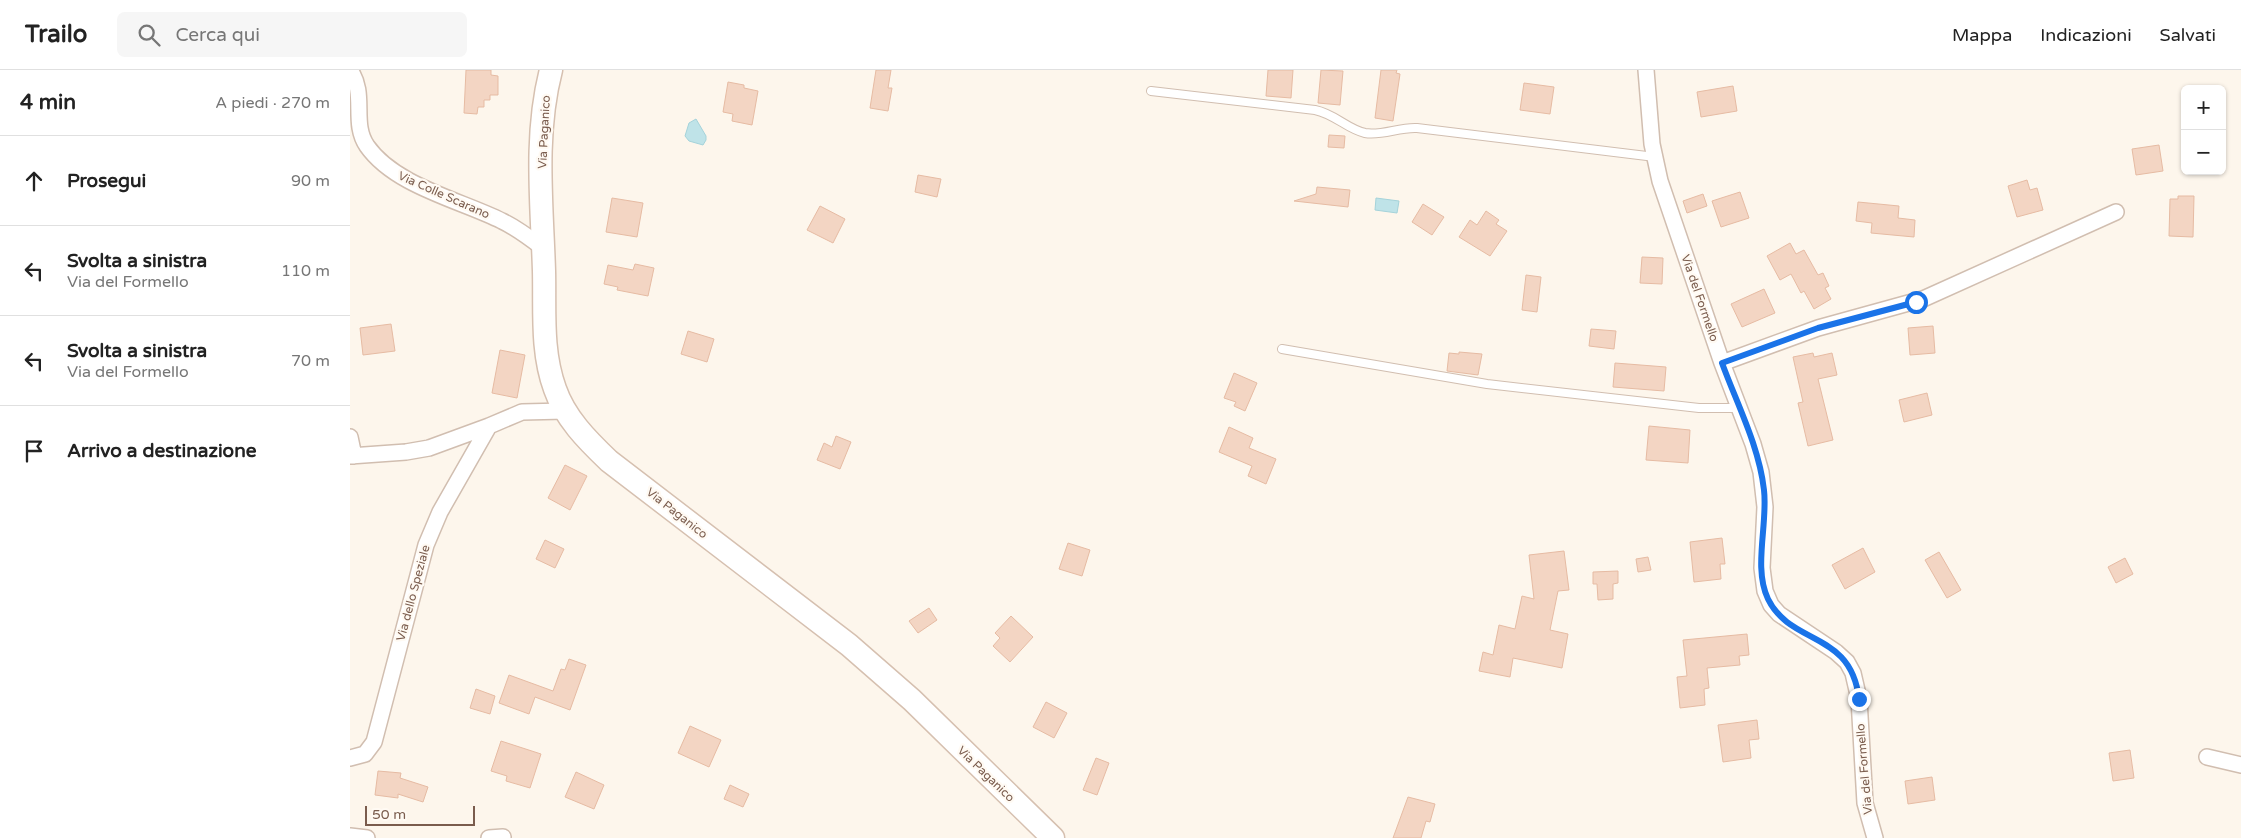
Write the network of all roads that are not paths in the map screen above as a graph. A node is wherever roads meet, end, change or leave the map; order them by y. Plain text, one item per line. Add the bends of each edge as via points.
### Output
1 (350, 70) edge
2 (551, 70) edge
3 (1646, 70) edge
4 (1150, 91) dead end
5 (1654, 157) junction
6 (2116, 212) dead end
7 (543, 248) junction
8 (1282, 349) dead end
9 (1722, 363) junction
10 (1739, 408) junction
11 (565, 411) junction
12 (489, 426) junction
13 (350, 437) edge
14 (352, 456) edge
15 (2207, 757) dead end
16 (350, 758) edge
17 (2241, 765) edge
18 (350, 836) edge
19 (367, 838) edge
20 (1054, 838) edge
21 (1875, 838) edge

1 - 7 street, Via Colle Scarano via 359,91 361,134 379,161 410,181 502,221
2 - 7 street, Via Paganico via 541,139
3 - 5 street, Via del Formello
4 - 5 lane via 1315,110 1364,132 1416,128
5 - 9 street, Via del Formello via 1666,202
6 - 9 street via 1923,299 1798,334
7 - 11 street, Via Paganico via 548,359 554,386
8 - 10 lane via 1487,384 1699,408
9 - 10 street, Via del Formello
10 - 21 street, Via del Formello via 1759,461 1764,489 1762,568 1767,595 1779,614 1836,652 1854,673 1859,699 1865,802
11 - 12 street via 522,412
11 - 20 street, Via Paganico via 580,432 609,461 887,676
12 - 14 street via 429,448
12 - 16 street, Via dello Speziale via 440,512 426,545 374,742 365,754
13 - 14 street
15 - 17 street
18 - 19 street

